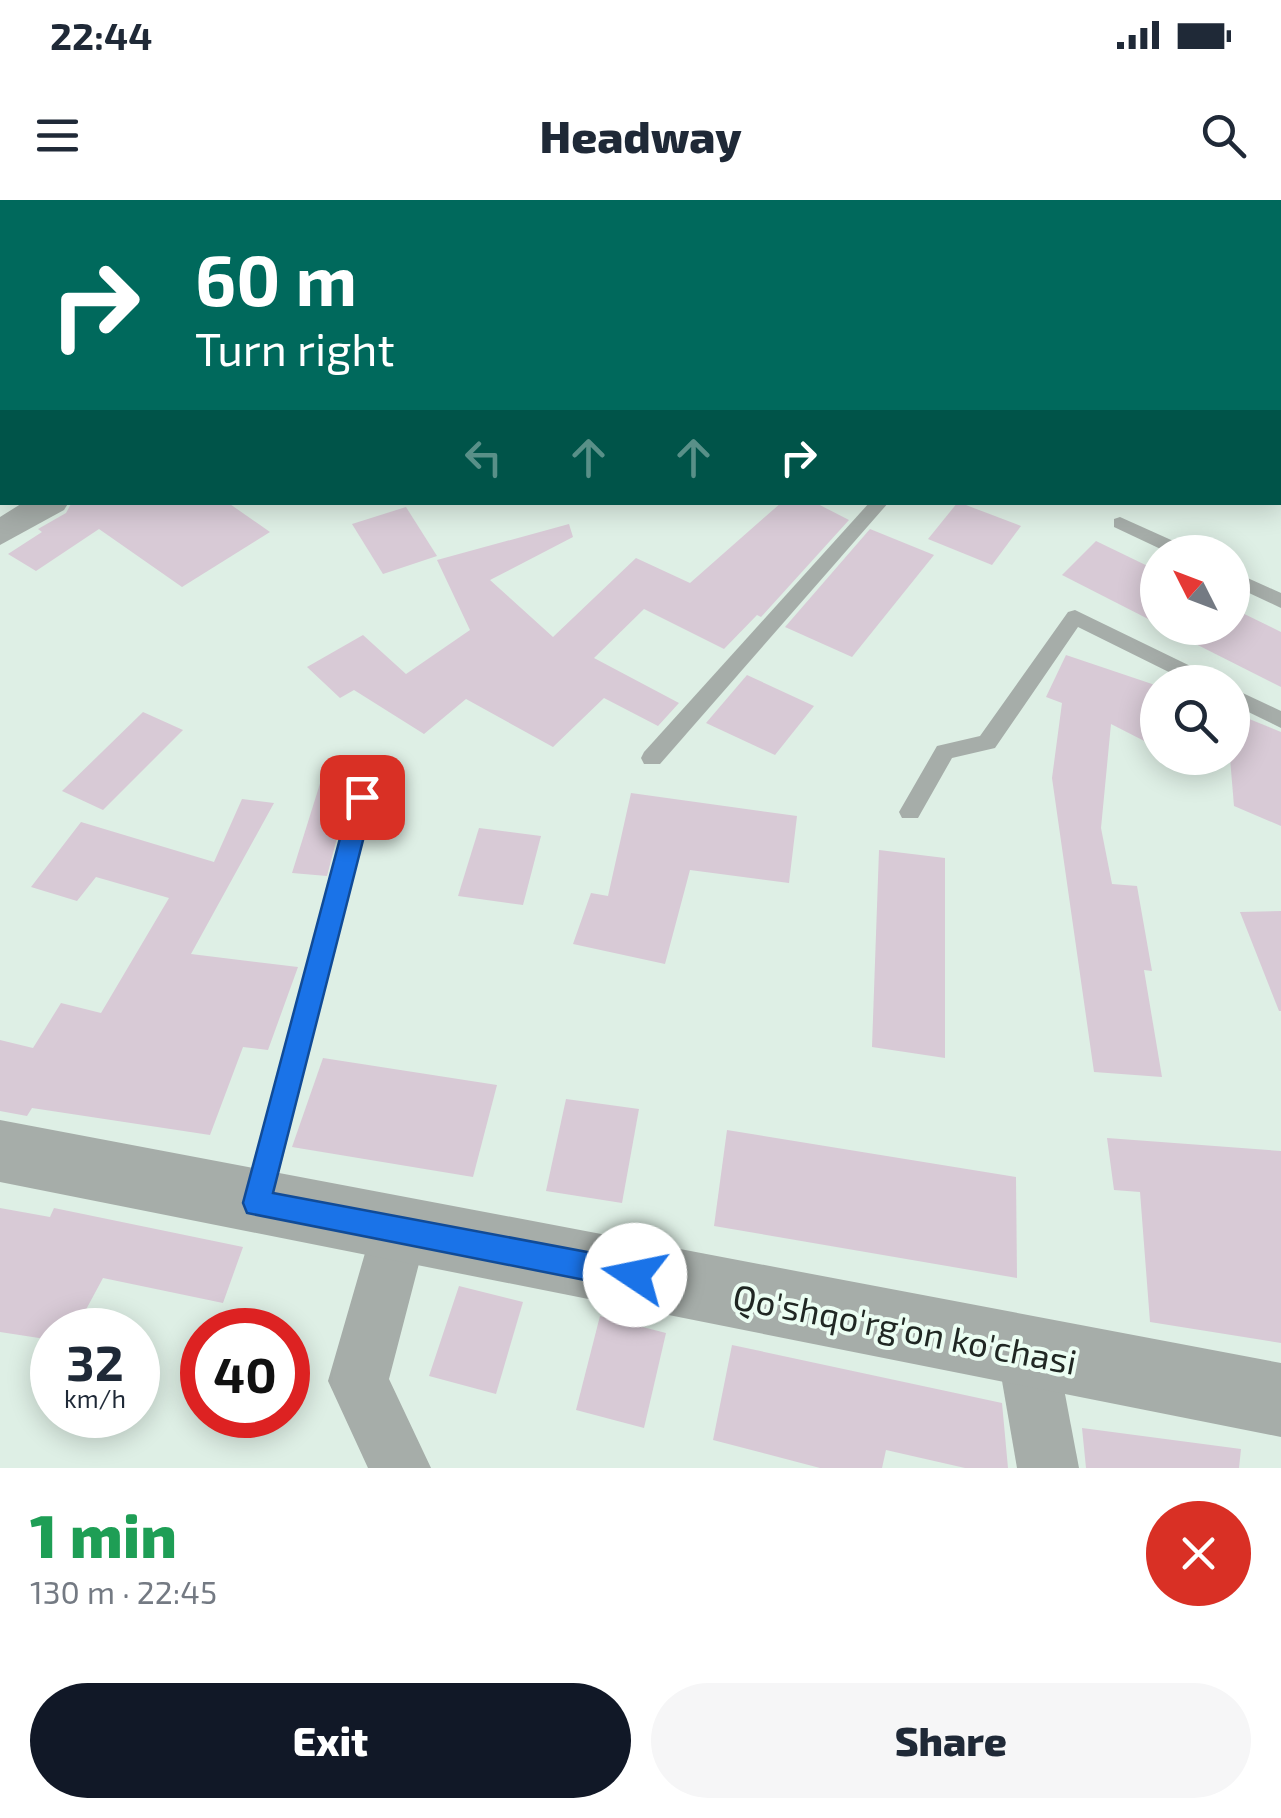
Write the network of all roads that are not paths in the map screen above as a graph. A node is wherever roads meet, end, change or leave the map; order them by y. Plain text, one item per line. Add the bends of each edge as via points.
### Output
1 (47, 505) edge
2 (877, 505) edge
3 (1120, 523) dead end
4 (0, 533) edge
5 (1146, 535) edge
6 (1250, 585) edge
7 (1281, 601) edge
8 (1172, 665) edge
9 (1250, 705) edge
10 (1281, 720) edge
11 (652, 758) dead end
12 (362, 797) dead end
13 (910, 812) dead end
14 (0, 1150) edge
15 (257, 1203) junction
16 (400, 1229) junction
17 (1027, 1352) junction
18 (1281, 1400) edge
19 (400, 1468) edge
20 (1048, 1468) edge

1 - 4 street
2 - 11 lane
3 - 5 lane
6 - 7 lane
8 - 13 lane via 1075,617 987,742 945,752
9 - 10 lane
12 - 15 lane
14 - 15 street, Qo'shqo'rg'on ko'chasi
15 - 16 street, Qo'shqo'rg'on ko'chasi
16 - 17 street, Qo'shqo'rg'on ko'chasi
16 - 19 street via 358,1381
17 - 18 street, Qo'shqo'rg'on ko'chasi
17 - 20 street

